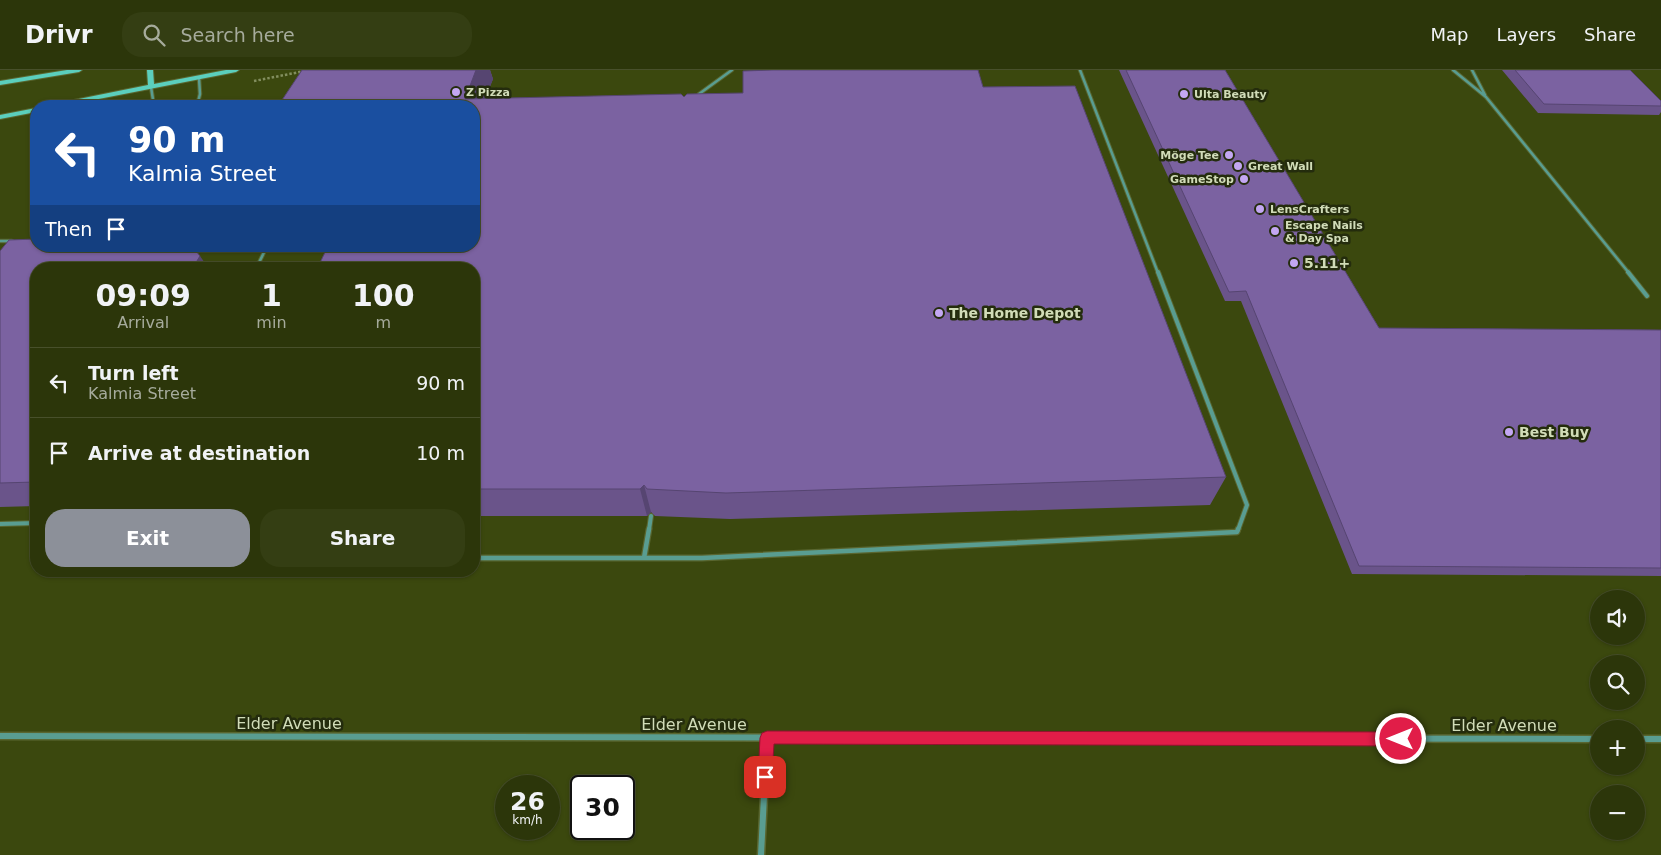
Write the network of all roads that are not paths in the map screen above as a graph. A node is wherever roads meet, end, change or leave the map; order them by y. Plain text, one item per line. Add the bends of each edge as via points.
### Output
1 (79, 70) edge
2 (150, 70) edge
3 (236, 70) edge
4 (732, 70) edge
5 (1080, 70) edge
6 (1453, 70) edge
7 (1472, 70) edge
8 (199, 74) edge
9 (0, 83) edge
10 (151, 87) junction
11 (1486, 97) junction
12 (85, 100) edge
13 (153, 100) edge
14 (198, 100) edge
15 (694, 102) edge
16 (30, 111) edge
17 (0, 116) edge
18 (19, 240) edge
19 (0, 242) edge
20 (1647, 296) dead end
21 (651, 516) edge
22 (30, 523) edge
23 (0, 524) edge
24 (480, 558) edge
25 (644, 558) junction
26 (0, 736) edge
27 (767, 738) junction
28 (1590, 739) edge
29 (1645, 739) edge
30 (1661, 739) edge
31 (762, 855) edge

1 - 9 main road
2 - 10 main road
3 - 8 main road
4 - 15 lane via 699,94
5 - 25 lane via 1247,505 1238,532 702,558
6 - 11 lane
7 - 11 lane
8 - 10 main road
8 - 14 lane
10 - 12 main road
10 - 13 lane
11 - 20 lane
16 - 17 main road
18 - 19 lane
21 - 25 lane
22 - 23 lane
24 - 25 lane
26 - 27 street, Elder Avenue
27 - 28 street, Elder Avenue
27 - 31 street
29 - 30 street

